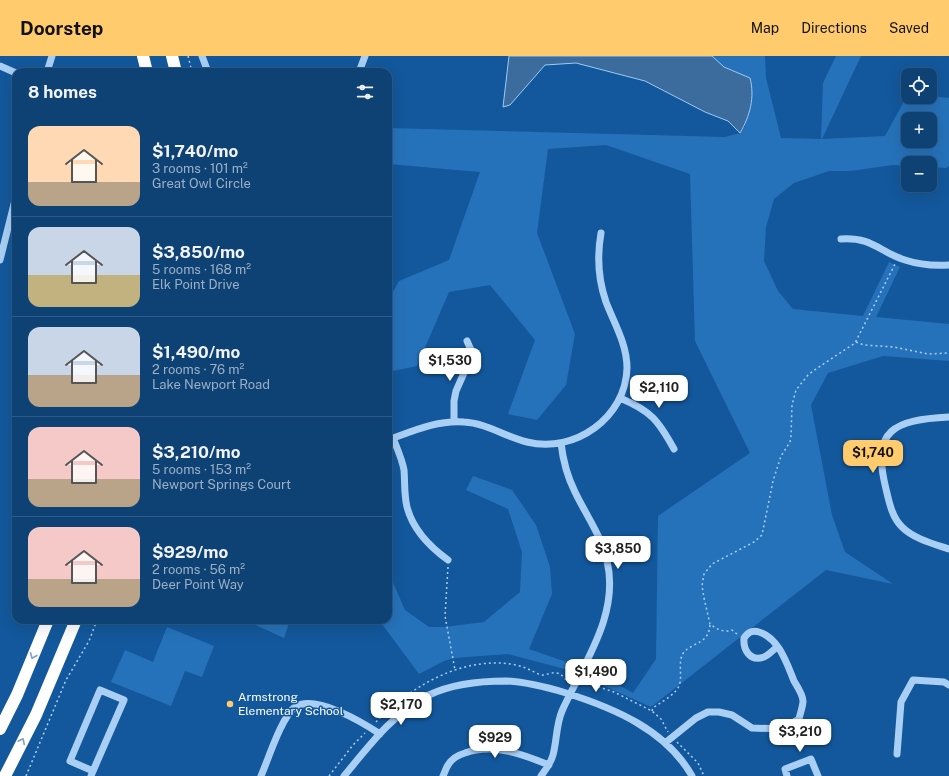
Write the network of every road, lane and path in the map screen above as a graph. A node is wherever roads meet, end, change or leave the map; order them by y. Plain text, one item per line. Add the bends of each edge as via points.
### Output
1 (52, 56) edge
2 (143, 56) edge
3 (172, 56) edge
4 (188, 56) edge
5 (202, 56) edge
6 (365, 56) edge
7 (0, 66) edge
8 (48, 68) edge
9 (146, 68) edge
10 (175, 68) edge
11 (191, 68) edge
12 (206, 68) edge
13 (360, 68) edge
14 (12, 71) edge
15 (12, 211) edge
16 (601, 233) dead end
17 (841, 239) dead end
18 (0, 257) edge
19 (898, 257) junction
20 (949, 265) edge
21 (467, 341) dead end
22 (856, 342) junction
23 (949, 352) edge
24 (620, 398) junction
25 (949, 417) edge
26 (454, 422) junction
27 (392, 439) edge
28 (392, 441) edge
29 (561, 443) junction
30 (674, 449) dead end
31 (949, 549) edge
32 (448, 560) joint
33 (46, 624) edge
34 (74, 624) edge
35 (95, 624) edge
36 (710, 624) junction
37 (744, 638) junction
38 (778, 647) junction
39 (455, 670) dead end
40 (576, 683) junction
41 (949, 685) edge
42 (570, 695) junction
43 (652, 711) junction
44 (370, 727) junction
45 (0, 729) edge
46 (380, 734) junction
47 (672, 737) junction
48 (665, 743) junction
49 (897, 754) dead end
50 (549, 765) junction
51 (92, 774) edge
52 (5, 776) edge
53 (26, 776) edge
54 (261, 776) edge
55 (329, 776) edge
56 (344, 776) edge
57 (443, 776) edge
58 (542, 776) edge
59 (692, 776) edge
60 (704, 776) edge
61 (788, 776) edge
62 (818, 776) edge

1 - 8 street
2 - 9 highway
3 - 10 highway
4 - 11 path
5 - 12 street
6 - 13 street
7 - 14 street
15 - 18 street
16 - 24 street via 598,263 601,282 605,300 626,354 627,368
17 - 19 street via 872,243
19 - 20 street via 920,264
19 - 22 path
21 - 26 street via 471,357 456,391
22 - 23 path via 928,354
22 - 36 path via 808,375 796,390 792,405 790,442 781,456 773,481 762,535 754,542 712,564 704,574 702,586
24 - 29 street via 600,425 588,433
24 - 30 street via 654,417
25 - 31 street via 923,418 892,430 883,442 881,455 882,474 891,512 912,535
26 - 27 street via 428,426
26 - 29 street via 477,424 526,442
28 - 32 street via 404,470 405,497 412,520 427,542
29 - 40 street via 567,474 598,533 608,562 610,579 606,616
32 - 39 path via 445,616
33 -> 45 highway
52 -> 34 highway via 36,715
35 - 53 path via 89,641 66,680
36 - 37 path via 725,632 732,630
36 - 43 path via 705,639 682,656 679,686
37 - 38 street via 749,632 763,633
37 - 38 street via 744,648 753,657 763,657
38 - 47 street via 803,700 799,719 782,729 752,728 732,715 708,712
40 - 42 street
40 - 43 path via 587,683 614,692
41 - 49 street via 944,682 913,680 901,702
42 - 46 street via 526,683 466,684 426,697 399,716
42 - 48 street via 617,712
42 - 50 street via 562,712
43 - 47 path via 661,719
44 - 46 street
44 - 54 street via 321,705 302,704 294,708 287,717
44 - 55 path
46 - 56 street
47 - 48 street
47 - 60 path via 698,763
48 - 59 street via 680,758
50 - 57 street via 507,750 474,750 457,756 448,764
50 - 58 street
51 - 51 street via 124,700 100,690 70,761
61 - 62 street via 785,770 811,759

